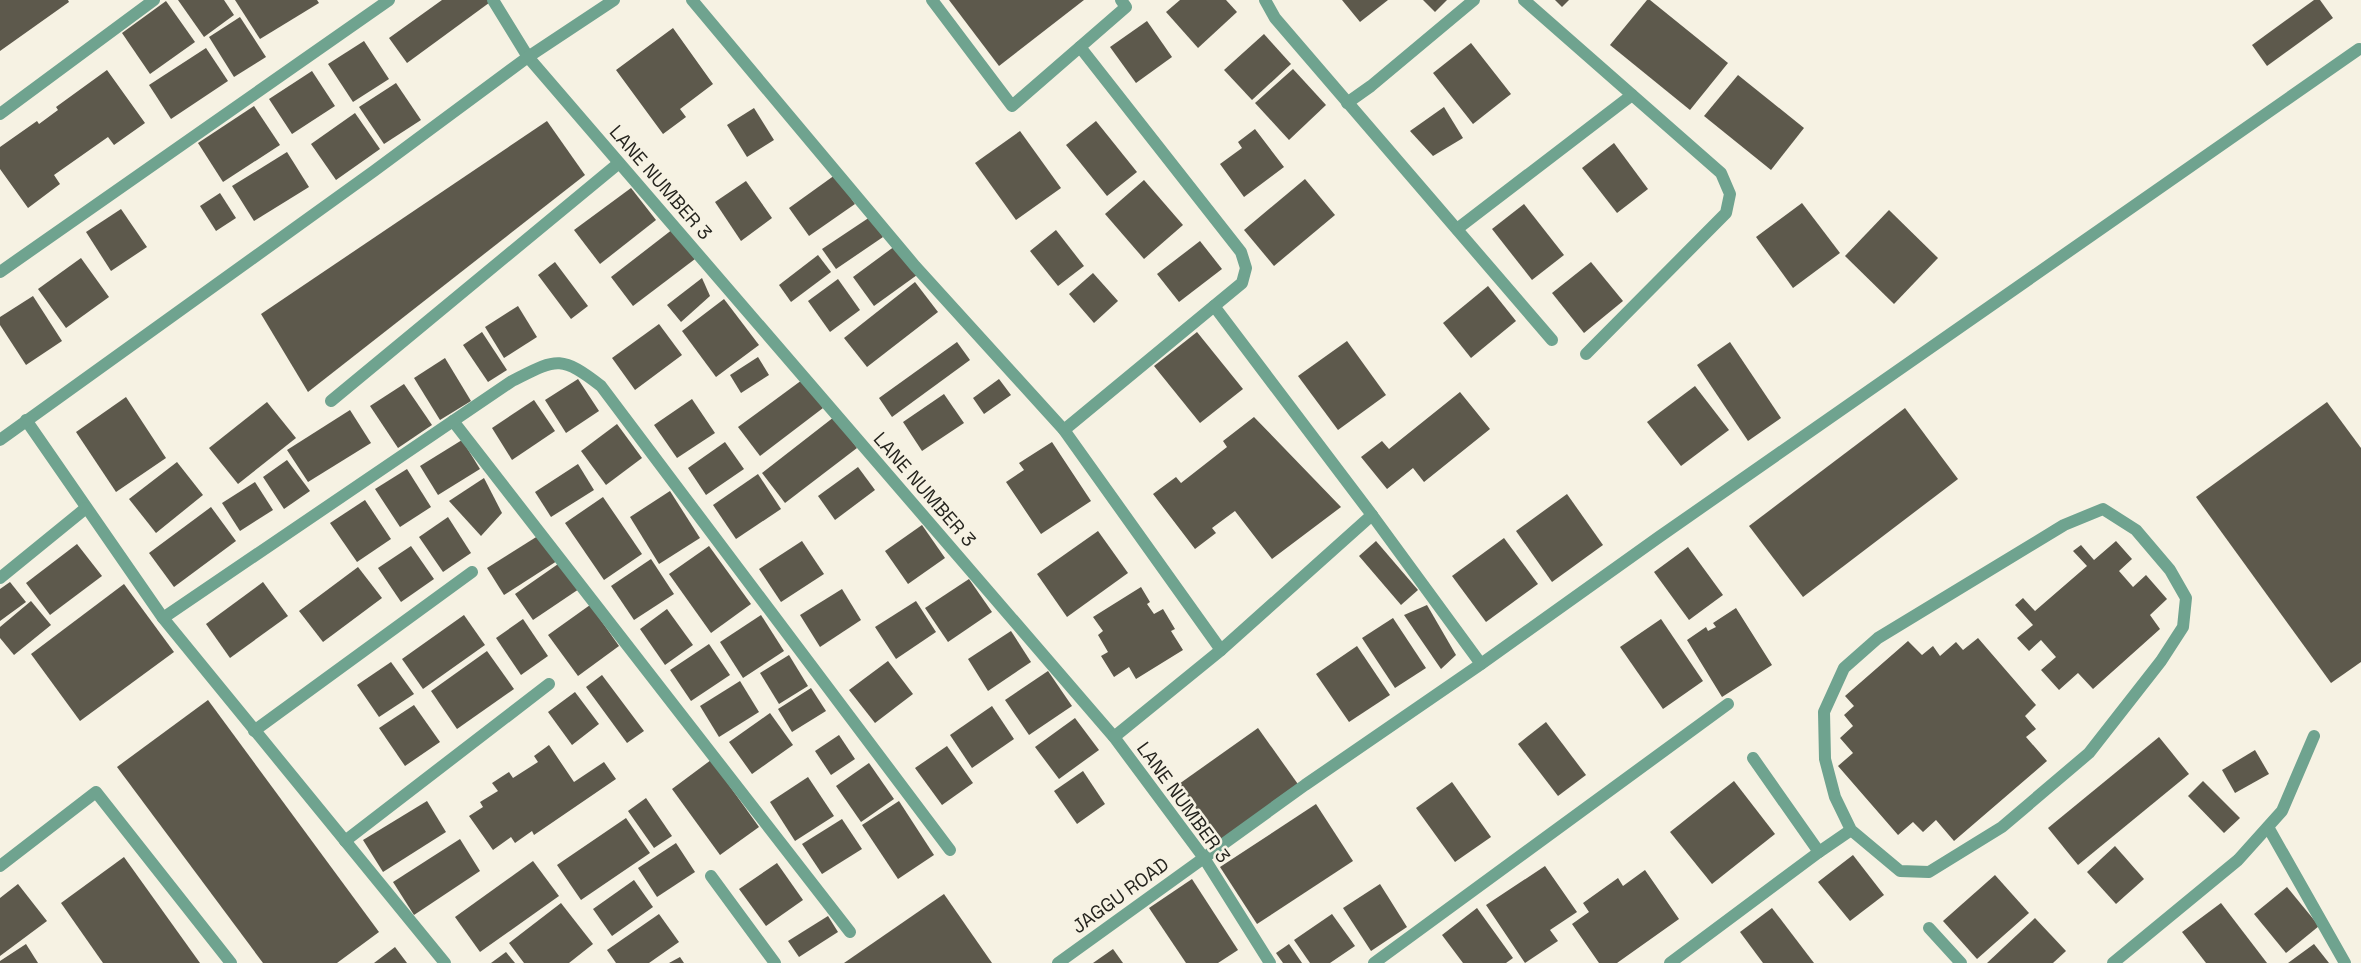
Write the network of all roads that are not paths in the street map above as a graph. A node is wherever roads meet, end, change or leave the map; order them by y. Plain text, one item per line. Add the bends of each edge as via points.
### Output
1 (154, 0) edge
2 (389, 0) edge
3 (493, 0) edge
4 (614, 0) edge
5 (692, 0) edge
6 (932, 0) edge
7 (1121, 0) edge
8 (1265, 0) edge
9 (1474, 0) edge
10 (1524, 0) edge
11 (1080, 46) junction
12 (2359, 49) dead end
13 (528, 57) junction
14 (1632, 95) junction
15 (1348, 103) junction
16 (0, 114) edge
17 (619, 163) junction
18 (1457, 229) junction
19 (0, 272) edge
20 (1214, 306) junction
21 (1552, 340) dead end
22 (1586, 354) dead end
23 (331, 401) dead end
24 (26, 420) junction
25 (453, 421) junction
26 (1064, 430) junction
27 (0, 440) edge
28 (86, 508) junction
29 (1372, 515) junction
30 (472, 572) dead end
31 (0, 578) edge
32 (163, 618) junction
33 (1221, 650) junction
34 (1481, 664) junction
35 (549, 684) dead end
36 (1728, 704) dead end
37 (254, 731) junction
38 (2314, 736) dead end
39 (1114, 737) junction
40 (1753, 758) dead end
41 (2268, 827) junction
42 (1851, 830) junction
43 (345, 840) junction
44 (950, 850) dead end
45 (1819, 852) junction
46 (1204, 858) junction
47 (0, 866) edge
48 (712, 876) dead end
49 (1929, 928) dead end
50 (850, 932) dead end
51 (231, 963) edge
52 (445, 963) edge
53 (775, 963) edge
54 (1058, 963) edge
55 (1270, 963) edge
56 (1374, 963) edge
57 (1670, 963) edge
58 (1961, 963) edge
59 (2113, 963) edge
60 (2345, 963) edge

1 - 16 street
2 - 19 street
3 - 13 street, LANE NUMBER 3
4 - 13 street
5 - 26 street via 915,266
6 - 11 street via 1012,106
7 - 11 street via 1126,7
8 - 15 street via 1275,18
9 - 15 street
10 - 14 street
11 - 20 street via 1241,252 1246,268 1242,283
12 - 34 street, JAGGU ROAD
13 - 17 street, LANE NUMBER 3
13 - 24 street
14 - 18 street
14 - 22 street via 1721,173 1730,194 1726,213
15 - 18 street
17 - 23 street
17 - 39 street, LANE NUMBER 3
18 - 21 street
20 - 26 street
20 - 29 street
24 - 27 street
24 - 28 street
25 - 32 street
25 - 44 street via 512,380 550,362 576,367 601,386
25 - 50 street
26 - 33 street
28 - 31 street
28 - 32 street
29 - 33 street
29 - 34 street
30 - 37 street
32 - 37 street
33 - 39 street
34 - 46 street, JAGGU ROAD via 1305,784
35 - 43 street
36 - 56 street
37 - 43 street
38 - 41 street via 2282,811
39 - 46 street, LANE NUMBER 3
40 - 45 street
41 - 59 street via 2238,860
41 - 60 street
42 - 42 street via 1834,797 1825,759 1824,712 1844,668 1878,638 2064,525 2103,509 2136,530 2170,570 2186,598 2183,627 2161,661 2089,753 2002,827 1929,872 1900,871
42 - 45 street
43 - 52 street
45 - 57 street
46 - 54 street, JAGGU ROAD
46 - 55 street, LANE NUMBER 3
47 - 51 street via 96,792
48 - 53 street
49 - 58 street

